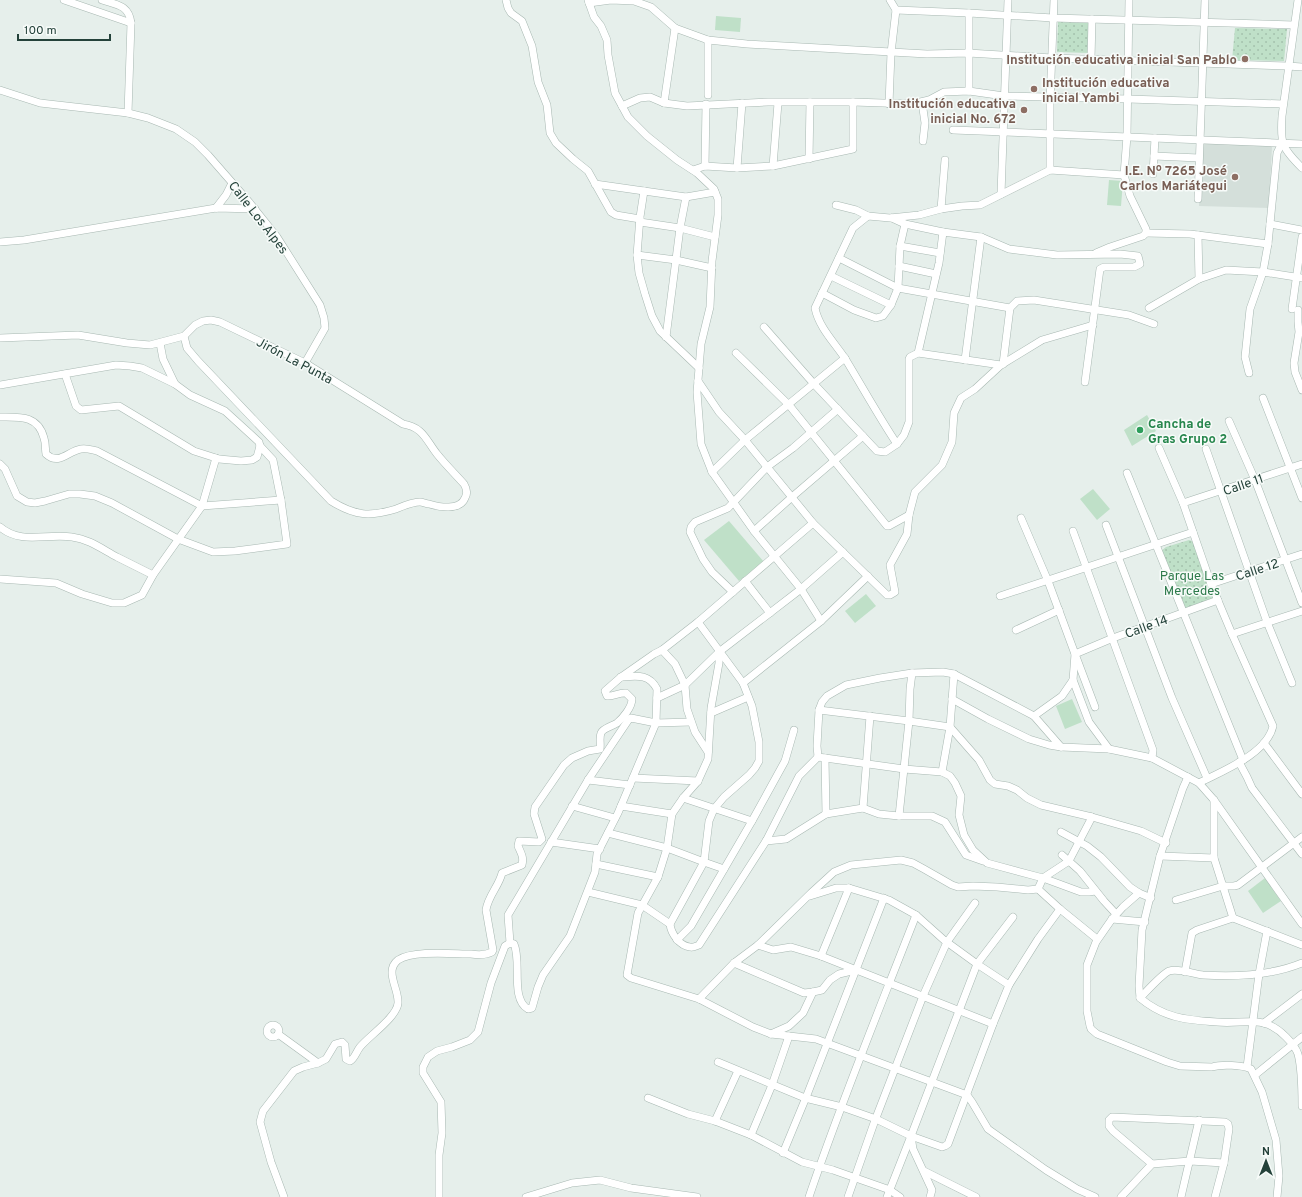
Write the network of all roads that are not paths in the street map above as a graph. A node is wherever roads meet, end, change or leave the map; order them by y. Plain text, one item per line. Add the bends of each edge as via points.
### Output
1 (64, 0) edge
2 (102, 0) edge
3 (506, 0) edge
4 (890, 0) edge
5 (1008, 0) edge
6 (1054, 0) edge
7 (1129, 0) edge
8 (1205, 0) edge
9 (1298, 0) edge
10 (588, 1) edge
11 (896, 10) junction
12 (969, 13) junction
13 (1007, 15) junction
14 (1053, 18) junction
15 (1092, 19) junction
16 (1129, 21) junction
17 (131, 23) junction
18 (1204, 23) junction
19 (1294, 25) junction
20 (674, 28) junction
21 (708, 40) junction
22 (890, 52) junction
23 (968, 53) junction
24 (1006, 55) junction
25 (1052, 58) junction
26 (1091, 59) junction
27 (1129, 60) junction
28 (1203, 63) junction
29 (1288, 66) junction
30 (1302, 67) edge
31 (0, 90) edge
32 (969, 91) junction
33 (708, 95) dead end
34 (1004, 96) junction
35 (1050, 97) junction
36 (1128, 99) junction
37 (778, 102) junction
38 (810, 102) junction
39 (853, 102) junction
40 (922, 102) junction
41 (1202, 102) junction
42 (664, 103) junction
43 (742, 103) junction
44 (706, 104) junction
45 (889, 104) junction
46 (1283, 104) junction
47 (622, 106) junction
48 (128, 113) junction
49 (953, 130) dead end
50 (1003, 132) junction
51 (1050, 134) junction
52 (1127, 136) junction
53 (1155, 138) junction
54 (1199, 140) junction
55 (923, 141) dead end
56 (1282, 143) junction
57 (1302, 144) edge
58 (1154, 156) junction
59 (1199, 158) junction
60 (809, 159) junction
61 (945, 160) dead end
62 (705, 166) junction
63 (773, 166) junction
64 (737, 168) junction
65 (1302, 168) edge
66 (693, 170) junction
67 (1050, 170) junction
68 (1153, 174) dead end
69 (1124, 175) junction
70 (232, 183) junction
71 (595, 184) junction
72 (644, 192) junction
73 (715, 192) junction
74 (1001, 194) junction
75 (686, 197) junction
76 (1198, 198) dead end
77 (836, 205) dead end
78 (216, 208) junction
79 (941, 208) junction
80 (255, 209) junction
81 (868, 216) junction
82 (890, 218) junction
83 (640, 221) junction
84 (905, 224) junction
85 (1270, 224) junction
86 (680, 228) junction
87 (1302, 230) edge
88 (943, 232) junction
89 (1146, 233) junction
90 (1198, 235) junction
91 (1302, 236) edge
92 (715, 237) junction
93 (981, 237) junction
94 (0, 242) edge
95 (1268, 244) junction
96 (900, 246) junction
97 (940, 253) junction
98 (637, 255) junction
99 (1093, 255) junction
100 (839, 258) junction
101 (676, 260) junction
102 (899, 266) junction
103 (712, 268) junction
104 (1263, 272) junction
105 (936, 274) junction
106 (831, 276) junction
107 (1300, 278) edge
108 (1199, 279) junction
109 (898, 288) junction
110 (822, 294) junction
111 (932, 295) junction
112 (973, 302) junction
113 (891, 305) junction
114 (1010, 308) junction
115 (1149, 308) dead end
116 (1096, 309) junction
117 (1154, 324) dead end
118 (1093, 325) junction
119 (764, 327) dead end
120 (184, 336) junction
121 (666, 336) junction
122 (0, 338) edge
123 (160, 343) junction
124 (736, 353) dead end
125 (918, 353) junction
126 (845, 358) junction
127 (965, 360) junction
128 (305, 363) junction
129 (1002, 365) junction
130 (699, 368) junction
131 (1249, 373) dead end
132 (65, 374) junction
133 (698, 381) junction
134 (1085, 382) dead end
135 (175, 384) junction
136 (814, 384) junction
137 (0, 385) edge
138 (1302, 390) edge
139 (1263, 398) dead end
140 (789, 405) junction
141 (838, 409) junction
142 (0, 417) edge
143 (1229, 421) dead end
144 (810, 432) junction
145 (863, 436) junction
146 (745, 440) junction
147 (897, 444) junction
148 (260, 446) junction
149 (1159, 448) dead end
150 (1206, 449) dead end
151 (216, 458) junction
152 (834, 460) junction
153 (0, 464) edge
154 (1302, 464) edge
155 (767, 467) junction
156 (1291, 467) junction
157 (712, 472) junction
158 (1127, 473) dead end
159 (1255, 480) junction
160 (1221, 491) junction
161 (792, 497) junction
162 (1302, 498) edge
163 (281, 500) junction
164 (734, 502) junction
165 (1183, 503) junction
166 (202, 506) junction
167 (909, 515) junction
168 (1021, 518) dead end
169 (813, 523) junction
170 (1106, 525) dead end
171 (0, 527) edge
172 (754, 531) junction
173 (1073, 531) dead end
174 (1193, 532) junction
175 (178, 539) junction
176 (1156, 544) junction
177 (843, 552) junction
178 (1302, 554) edge
179 (775, 557) junction
180 (1118, 557) junction
181 (1285, 559) junction
182 (1086, 568) junction
183 (1250, 571) junction
184 (153, 575) junction
185 (868, 576) junction
186 (0, 579) edge
187 (1048, 580) junction
188 (745, 581) junction
189 (1211, 584) junction
190 (801, 589) junction
191 (733, 592) junction
192 (1000, 596) dead end
193 (1218, 600) junction
194 (1302, 603) edge
195 (1059, 610) junction
196 (1184, 612) junction
197 (770, 613) junction
198 (1301, 613) edge
199 (822, 621) junction
200 (698, 622) junction
201 (1267, 622) junction
202 (1145, 626) junction
203 (1016, 630) dead end
204 (1232, 634) junction
205 (1112, 638) junction
206 (662, 650) junction
207 (719, 652) junction
208 (1075, 654) junction
209 (912, 673) junction
210 (954, 674) junction
211 (621, 677) junction
212 (1073, 680) junction
213 (743, 683) junction
214 (1292, 683) dead end
215 (685, 685) junction
216 (748, 697) junction
217 (657, 698) junction
218 (952, 699) junction
219 (1095, 707) dead end
220 (819, 710) junction
221 (711, 713) junction
222 (870, 716) junction
223 (1034, 716) junction
224 (910, 721) junction
225 (692, 722) junction
226 (656, 723) junction
227 (950, 727) junction
228 (794, 730) dead end
229 (1264, 743) junction
230 (1061, 746) junction
231 (1109, 749) junction
232 (708, 752) junction
233 (822, 757) junction
234 (1152, 758) junction
235 (1241, 761) junction
236 (867, 764) junction
237 (904, 769) junction
238 (942, 772) junction
239 (1188, 777) junction
240 (1207, 778) junction
241 (588, 780) junction
242 (632, 781) junction
243 (698, 781) junction
244 (1199, 783) junction
245 (1302, 794) edge
246 (683, 798) junction
247 (1214, 800) junction
248 (572, 806) junction
249 (621, 806) junction
250 (863, 808) junction
251 (714, 809) junction
252 (672, 814) junction
253 (826, 814) junction
254 (899, 816) junction
255 (1092, 817) junction
256 (615, 818) junction
257 (752, 821) junction
258 (1061, 832) dead end
259 (608, 833) junction
260 (1302, 837) edge
261 (766, 841) junction
262 (551, 842) junction
263 (1080, 842) junction
264 (1166, 843) junction
265 (1294, 843) junction
266 (667, 848) junction
267 (600, 849) junction
268 (1302, 854) edge
269 (1062, 855) dead end
270 (1160, 856) junction
271 (1214, 858) junction
272 (1069, 861) junction
273 (704, 862) junction
274 (987, 863) junction
275 (596, 864) junction
276 (1261, 867) junction
277 (724, 869) junction
278 (658, 877) junction
279 (1043, 878) junction
280 (1223, 886) junction
281 (849, 888) junction
282 (1038, 889) junction
283 (1096, 891) junction
284 (588, 892) junction
285 (1139, 893) junction
286 (808, 896) junction
287 (884, 898) junction
288 (1151, 898) junction
289 (1176, 900) dead end
290 (975, 903) dead end
291 (642, 905) junction
292 (1060, 909) junction
293 (916, 915) junction
294 (1013, 917) dead end
295 (1114, 917) junction
296 (1233, 918) junction
297 (1145, 922) junction
298 (670, 924) junction
299 (1302, 924) edge
300 (1267, 931) junction
301 (1097, 939) junction
302 (677, 940) junction
303 (947, 942) junction
304 (510, 943) junction
305 (758, 945) junction
306 (1302, 945) edge
307 (821, 956) junction
308 (734, 962) junction
309 (1302, 963) edge
310 (977, 964) junction
311 (856, 970) junction
312 (1185, 972) junction
313 (1259, 974) junction
314 (890, 983) junction
315 (1009, 985) junction
316 (814, 992) junction
317 (1302, 994) edge
318 (923, 996) junction
319 (1140, 998) junction
320 (699, 999) junction
321 (959, 1010) junction
322 (1253, 1021) junction
323 (993, 1024) junction
324 (1264, 1024) junction
325 (278, 1034) dead end
326 (771, 1034) junction
327 (789, 1036) junction
328 (1302, 1037) edge
329 (827, 1043) junction
330 (1292, 1045) junction
331 (862, 1056) junction
332 (718, 1062) dead end
333 (318, 1063) junction
334 (1247, 1067) junction
335 (896, 1068) junction
336 (738, 1071) junction
337 (1255, 1075) junction
338 (932, 1082) junction
339 (772, 1085) junction
340 (967, 1095) junction
341 (648, 1098) dead end
342 (805, 1098) junction
343 (1302, 1106) edge
344 (842, 1107) junction
345 (876, 1119) junction
346 (1198, 1120) junction
347 (715, 1121) junction
348 (751, 1135) junction
349 (911, 1136) junction
350 (783, 1153) junction
351 (1190, 1161) junction
352 (1224, 1163) junction
353 (1152, 1164) junction
354 (819, 1167) junction
355 (924, 1171) junction
356 (855, 1178) junction
357 (890, 1190) junction
358 (284, 1197) edge
359 (439, 1197) edge
360 (526, 1197) edge
361 (697, 1197) edge
362 (809, 1197) edge
363 (848, 1197) edge
364 (887, 1197) edge
365 (900, 1197) edge
366 (930, 1197) edge
367 (976, 1197) edge
368 (1095, 1197) edge
369 (1121, 1197) edge
370 (1181, 1197) edge
371 (1215, 1197) edge
372 (1277, 1197) edge

1 - 17 street
2 - 17 street via 122,7 130,15
3 - 71 street via 511,13 522,21 532,46 538,82 547,105 550,133 556,143 588,171
4 - 11 street
5 - 13 street
6 - 14 street
7 - 16 street
8 - 18 street
9 - 19 street
10 - 20 street via 634,1 651,7
10 - 47 street via 607,40 615,93
11 - 12 street
11 - 22 street
12 - 13 street
12 - 23 street
13 - 14 street
13 - 24 street
14 - 15 street
14 - 25 street
15 - 16 street
15 - 26 street
16 - 18 street
16 - 27 street
17 - 48 street
18 - 19 street
18 - 28 street
19 - 29 street
20 - 21 street
20 - 42 street
21 - 22 street
21 - 33 street
22 - 23 street
22 - 45 street
23 - 24 street
23 - 32 street
24 - 25 street
24 - 34 street
25 - 26 street
25 - 35 street
26 - 27 street
27 - 28 street
27 - 36 street
28 - 29 street
28 - 41 street
29 - 30 street
29 - 46 street
31 - 48 street, Calle Los Alpes via 40,103
32 - 34 street
32 - 40 street via 944,92
34 - 35 street
34 - 50 street
35 - 36 street
35 - 51 street
36 - 41 street
36 - 52 street
37 - 38 street
37 - 43 street
37 - 63 street
38 - 39 street
38 - 60 street
39 - 45 street
39 - 60 street via 853,149
40 - 45 street
40 - 55 street via 925,123
41 - 46 street
41 - 54 street
42 - 44 street via 687,106
42 - 47 street via 650,97 640,98
43 - 44 street
43 - 64 street
44 - 62 street
46 - 56 street
47 - 66 street via 628,117 647,136 676,160
48 - 70 street, Calle Los Alpes via 176,129 195,142
49 - 50 street
50 - 51 street
50 - 74 street
51 - 52 street
51 - 67 street
52 - 53 street
52 - 69 street
53 - 54 street
53 - 58 street
54 - 56 street
54 - 59 street
56 - 57 street
56 - 65 street via 1287,153
56 - 85 street via 1277,153
58 - 59 street
58 - 68 street
59 - 76 street
60 - 63 street
61 - 79 street
62 - 64 street
62 - 66 street
63 - 64 street
66 - 73 street
67 - 69 street
67 - 74 street
69 - 89 street
70 - 78 street
70 - 80 street, Calle Los Alpes
71 - 72 street
71 - 83 street via 611,212
72 - 75 street
72 - 83 street
73 - 75 street
73 - 92 street via 718,199
74 - 79 street via 980,205
75 - 86 street
77 - 81 street
78 - 80 street
78 - 94 street
79 - 82 street via 919,215
80 - 128 street, Calle Los Alpes via 277,237 320,306 324,318 325,328
81 - 82 street
81 - 100 street via 853,228
82 - 84 street
83 - 86 street
83 - 98 street
84 - 88 street
84 - 96 street
85 - 87 street
85 - 95 street
86 - 92 street
86 - 101 street
88 - 93 street
88 - 97 street
89 - 90 street
89 - 99 street via 1144,236
90 - 95 street
90 - 108 street
91 - 107 street
92 - 103 street
93 - 99 street via 1009,248 1057,255
93 - 112 street
95 - 104 street
96 - 97 street
96 - 102 street
97 - 105 street
98 - 101 street
98 - 121 street via 639,272 652,316
99 - 116 street via 1138,256 1140,264 1134,267 1101,267
100 - 106 street
100 - 109 street
101 - 103 street
101 - 121 street
102 - 105 street
102 - 109 street
103 - 130 street via 710,306 701,344
104 - 107 street
104 - 108 street via 1226,270
104 - 131 street via 1250,310 1244,357
105 - 111 street
106 - 110 street
106 - 113 street
107 - 138 street via 1295,309 1300,332 1294,363
108 - 115 street
109 - 111 street
109 - 113 street
110 - 113 street via 876,318 883,316
110 - 126 street via 815,308 816,315
111 - 112 street
111 - 125 street
112 - 114 street
112 - 127 street
114 - 116 street via 1017,301 1034,300
114 - 129 street
116 - 117 street via 1129,315
116 - 118 street
118 - 129 street via 1042,340
118 - 134 street
119 - 136 street
120 - 123 street
120 - 128 street, Jirón La Punta via 203,321 220,322
120 - 128 street, Jirón La Punta via 187,348 198,361 331,501 343,508 371,515 413,503 445,507 458,506 464,501 467,488 420,431 403,424
121 - 130 street
122 - 123 street via 78,335 127,343
123 - 135 street via 163,359
124 - 140 street
125 - 127 street
125 - 147 street via 909,359 909,422
126 - 136 street
126 - 147 street
127 - 129 street
129 - 167 street via 975,389 960,398 954,413 952,442 942,464 915,492
130 - 133 street
132 - 135 street via 116,365 130,366 142,368
132 - 137 street
132 - 151 street via 76,406 81,410 119,406 194,451
133 - 146 street via 719,412
133 - 157 street via 701,444
135 - 148 street via 190,395 225,411 259,442
136 - 140 street
136 - 141 street
139 - 156 street
140 - 144 street
140 - 146 street
141 - 144 street
141 - 145 street
142 - 166 street via 30,419 42,430 46,454 51,458 56,459 86,448 97,451
143 - 159 street
144 - 152 street
144 - 155 street
145 - 147 street via 877,451 885,452
145 - 152 street
146 - 155 street
146 - 157 street
148 - 151 street via 257,457 252,460
148 - 163 street via 273,460
149 - 165 street
150 - 160 street
151 - 166 street
152 - 161 street
152 - 167 street via 887,526
153 - 175 street via 5,469 17,496 27,502 35,503 69,494 95,496
154 - 156 street, Calle 11
155 - 161 street
155 - 164 street
156 - 159 street, Calle 11
156 - 162 street
157 - 164 street
158 - 176 street
159 - 160 street, Calle 11
159 - 181 street
160 - 165 street, Calle 11
160 - 183 street
161 - 169 street
161 - 172 street
163 - 166 street
163 - 175 street via 287,544 213,552
164 - 172 street
164 - 191 street via 728,508 695,522 690,532 712,572
165 - 174 street
166 - 175 street
167 - 185 street via 907,534 890,565 894,592 887,595
168 - 187 street
169 - 177 street
169 - 179 street
170 - 180 street
171 - 184 street via 6,533 17,536 71,537 88,541
172 - 179 street
173 - 182 street
174 - 176 street
174 - 189 street
175 - 184 street
176 - 180 street
176 - 196 street
177 - 185 street
177 - 190 street
178 - 181 street, Calle 12
179 - 188 street
179 - 190 street
180 - 182 street
180 - 202 street
181 - 183 street, Calle 12
181 - 194 street
182 - 187 street
182 - 205 street
183 - 189 street, Calle 12
183 - 201 street
184 - 186 street via 142,595 124,603 112,604 56,583
185 - 199 street
187 - 192 street
187 - 195 street
188 - 191 street
188 - 197 street
189 - 193 street
190 - 197 street
190 - 199 street
191 - 200 street
193 - 196 street, Calle 14
193 - 204 street
195 - 203 street
195 - 208 street
196 - 202 street, Calle 14
196 - 235 street
197 - 207 street
198 - 201 street
199 - 213 street
200 - 206 street
200 - 207 street
201 - 204 street
201 - 214 street
202 - 205 street, Calle 14
202 - 240 street via 1172,698
204 - 229 street via 1272,723 1272,729
205 - 208 street, Calle 14
205 - 234 street via 1153,750
206 - 211 street
206 - 215 street via 675,664
207 - 213 street
207 - 215 street
207 - 221 street
208 - 212 street
208 - 219 street
209 - 210 street
209 - 220 street via 846,685 826,696
209 - 224 street
210 - 218 street
210 - 223 street
211 - 217 street via 636,676 652,680 657,688
211 - 333 street via 605,691 605,694 611,697 626,693 632,699 632,703 617,723 602,731 600,749 583,753 564,765 534,810 541,841 519,841 522,864 502,873 487,904 492,952 415,954 398,960 392,975 398,1005 388,1020 360,1047 353,1060 346,1059 345,1045 342,1042 335,1044 326,1059
212 - 223 street via 1062,696
212 - 231 street via 1089,722
213 - 216 street
215 - 217 street
215 - 225 street via 687,709
216 - 221 street
216 - 251 street via 759,742 759,761 749,775
217 - 226 street
218 - 227 street
218 - 230 street via 1029,739
220 - 222 street
220 - 233 street via 817,746
221 - 232 street
222 - 224 street
222 - 236 street
223 - 230 street
224 - 227 street
224 - 237 street
225 - 226 street
225 - 232 street via 695,732
226 - 241 street via 629,719
226 - 242 street
227 - 238 street
227 - 255 street via 979,760 995,784 1017,790 1041,805
228 - 257 street via 784,761
229 - 235 street
229 - 245 street
230 - 231 street
231 - 234 street
232 - 243 street via 708,759
233 - 236 street
233 - 253 street
233 - 261 street via 799,776
234 - 239 street
235 - 240 street
235 - 265 street via 1252,788
236 - 237 street
236 - 250 street
237 - 238 street
237 - 254 street
238 - 274 street via 950,776 960,796 959,815 964,835 973,850
239 - 244 street
239 - 264 street
240 - 244 street
241 - 242 street
241 - 248 street
242 - 243 street
242 - 249 street
243 - 246 street
244 - 247 street
246 - 251 street
246 - 252 street
247 - 271 street
247 - 276 street
248 - 256 street
248 - 262 street
249 - 252 street
249 - 256 street
250 - 253 street
250 - 254 street via 879,814
251 - 257 street
251 - 273 street via 709,821
252 - 266 street
253 - 261 street via 786,839
254 - 274 street via 932,816 945,822 966,855
255 - 263 street
255 - 264 street via 1141,831
256 - 259 street
257 - 277 street
258 - 263 street
259 - 266 street
259 - 267 street
260 - 265 street
261 - 302 street via 699,945 688,947
262 - 267 street
262 - 304 street via 508,914
263 - 272 street
263 - 285 street via 1101,857
264 - 270 street
265 - 268 street
265 - 276 street
266 - 273 street
266 - 278 street
267 - 275 street
269 - 272 street
270 - 271 street
270 - 288 street
271 - 280 street
272 - 279 street
272 - 283 street
273 - 277 street
273 - 298 street
274 - 279 street
275 - 278 street
275 - 284 street via 596,872
276 - 280 street via 1238,884
276 - 299 street
277 - 302 street via 691,926
278 - 291 street
279 - 282 street
279 - 283 street via 1081,892
280 - 289 street
280 - 296 street
281 - 286 street via 836,888
281 - 287 street
281 - 307 street
282 - 286 street via 958,887 901,860 851,865 834,872
282 - 292 street
283 - 295 street
284 - 291 street
284 - 304 street via 570,936 543,975 532,1008 524,1007 517,990 518,955 514,944
285 - 288 street
285 - 295 street
286 - 305 street
287 - 293 street
287 - 311 street
288 - 297 street
290 - 303 street
291 - 298 street
291 - 320 street via 638,913 627,975
292 - 301 street
292 - 315 street
293 - 303 street
293 - 314 street
294 - 310 street
295 - 297 street
295 - 301 street
296 - 300 street
296 - 312 street via 1192,933
297 - 319 street via 1142,930
298 - 302 street via 670,930
300 - 306 street
300 - 313 street
301 - 334 street via 1086,973 1088,1018 1095,1033 1177,1065
303 - 310 street
303 - 318 street
304 - 359 street via 505,946 491,983 478,1032 470,1040 437,1051 428,1057 423,1067 423,1074 441,1102
305 - 307 street via 773,950 791,947
305 - 308 street
307 - 311 street
308 - 316 street via 804,993
308 - 320 street
309 - 313 street via 1291,968
310 - 315 street
310 - 321 street
311 - 314 street
311 - 316 street via 839,974 822,990
311 - 329 street
312 - 313 street via 1225,976
312 - 319 street via 1169,972
313 - 322 street
314 - 318 street
314 - 331 street
315 - 323 street
316 - 326 street via 803,1013 789,1026
317 - 324 street
318 - 321 street
318 - 335 street
319 - 322 street via 1153,1008 1178,1017 1219,1023
320 - 326 street
321 - 323 street
321 - 338 street
322 - 324 street
322 - 334 street
323 - 340 street
324 - 330 street via 1279,1031
325 - 333 street
326 - 327 street
327 - 329 street
327 - 339 street
328 - 330 street
329 - 331 street
329 - 342 street
330 - 337 street
330 - 343 street via 1298,1053 1300,1062
331 - 335 street
331 - 344 street
332 - 336 street
333 - 358 street via 294,1071 263,1111 260,1122
334 - 337 street
335 - 338 street
335 - 345 street
336 - 339 street
336 - 347 street
337 - 372 street via 1276,1140 1279,1176
338 - 340 street
338 - 349 street
339 - 342 street
339 - 348 street
340 - 349 street via 946,1146 942,1147
340 - 368 street via 986,1128 1046,1170
341 - 347 street via 688,1114
342 - 344 street
342 - 350 street
344 - 345 street
344 - 354 street
345 - 349 street
345 - 356 street
346 - 351 street
346 - 352 street via 1228,1124
346 - 353 street via 1112,1117 1109,1126 1112,1131
347 - 348 street
348 - 350 street
349 - 355 street via 913,1149
349 - 357 street
350 - 354 street
351 - 352 street
351 - 353 street
351 - 370 street
352 - 371 street
353 - 369 street
354 - 356 street
354 - 362 street
355 - 366 street via 932,1190
355 - 367 street
356 - 357 street
356 - 363 street
357 - 364 street
357 - 365 street
360 - 361 street via 572,1183 600,1180 630,1188

